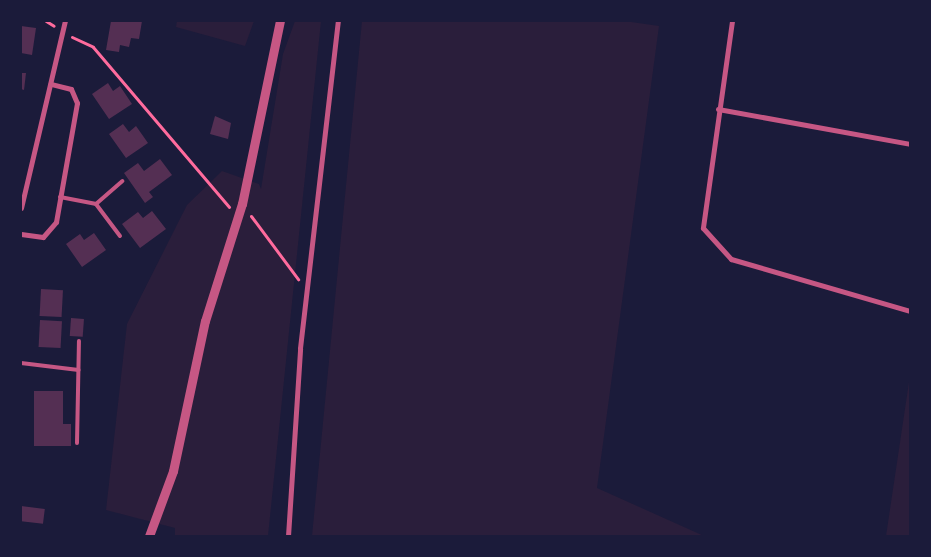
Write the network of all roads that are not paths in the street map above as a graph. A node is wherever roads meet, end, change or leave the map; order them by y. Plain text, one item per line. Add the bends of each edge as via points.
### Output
1 (65, 21) edge
2 (280, 21) edge
3 (338, 21) edge
4 (732, 21) edge
5 (51, 84) junction
6 (718, 109) junction
7 (910, 144) edge
8 (122, 181) dead end
9 (60, 197) junction
10 (96, 204) junction
11 (21, 208) edge
12 (21, 234) edge
13 (120, 236) dead end
14 (910, 311) edge
15 (79, 341) dead end
16 (21, 363) edge
17 (79, 370) junction
18 (77, 443) dead end
19 (149, 536) edge
20 (288, 536) edge

1 - 5 street
2 - 19 street via 242,204 205,321 173,471
3 - 20 street via 308,292
4 - 6 street
5 - 9 street via 70,89 77,103
5 - 11 street
6 - 7 street
6 - 14 street via 702,228 731,259
8 - 10 lane
9 - 10 lane
9 - 12 street via 56,222 42,237
10 - 13 lane
15 - 17 lane
16 - 17 lane
17 - 18 lane

